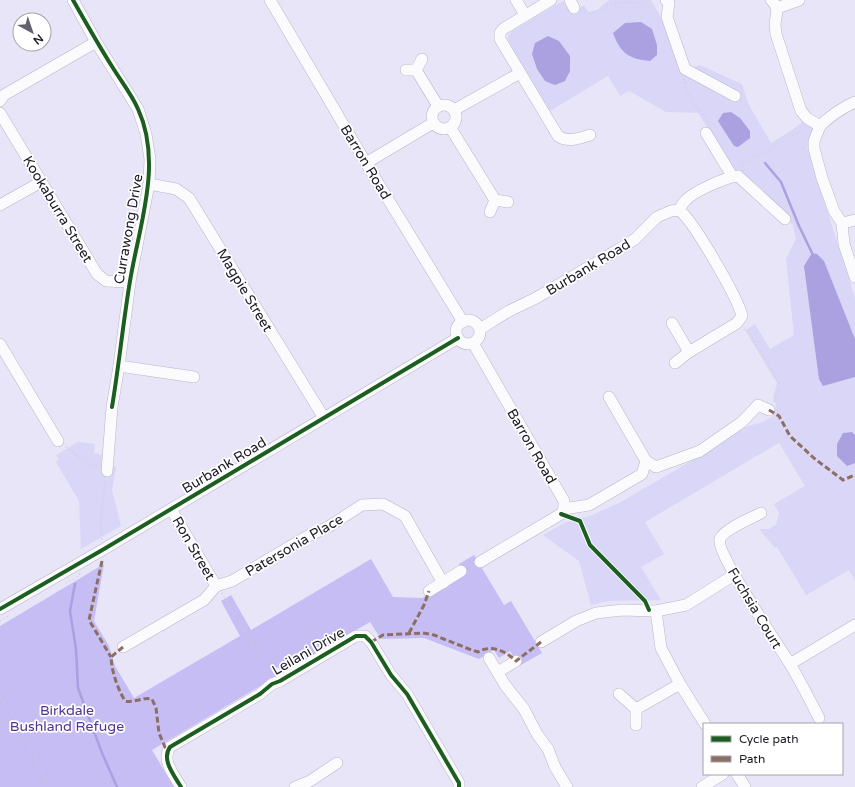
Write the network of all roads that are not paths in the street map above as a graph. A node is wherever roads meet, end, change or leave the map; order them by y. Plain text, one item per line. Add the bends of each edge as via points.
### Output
1 (73, 0) edge
2 (270, 0) edge
3 (516, 0) edge
4 (551, 0) edge
5 (666, 0) edge
6 (799, 0) edge
7 (774, 4) edge
8 (526, 15) junction
9 (96, 42) junction
10 (422, 59) dead end
11 (520, 73) junction
12 (735, 96) dead end
13 (0, 101) edge
14 (855, 102) edge
15 (438, 106) junction
16 (454, 110) junction
17 (0, 113) edge
18 (434, 123) junction
19 (817, 125) junction
20 (450, 127) junction
21 (709, 131) road end
22 (590, 135) dead end
23 (366, 163) junction
24 (731, 174) junction
25 (41, 182) junction
26 (149, 184) junction
27 (495, 200) junction
28 (508, 202) dead end
29 (0, 205) edge
30 (679, 210) junction
31 (490, 212) dead end
32 (785, 219) dead end
33 (855, 220) edge
34 (842, 223) junction
35 (855, 278) edge
36 (130, 282) junction
37 (463, 322) junction
38 (672, 323) dead end
39 (480, 329) junction
40 (458, 338) junction
41 (474, 343) junction
42 (0, 344) edge
43 (689, 352) junction
44 (675, 363) dead end
45 (119, 366) junction
46 (194, 377) dead end
47 (609, 397) dead end
48 (769, 410) road end
49 (324, 418) junction
50 (58, 441) road end
51 (646, 461) junction
52 (107, 470) road end
53 (172, 509) junction
54 (564, 509) junction
55 (761, 513) dead end
56 (480, 562) dead end
57 (461, 571) dead end
58 (734, 575) junction
59 (443, 582) junction
60 (216, 586) junction
61 (429, 591) dead end
62 (0, 609) edge
63 (656, 611) junction
64 (855, 625) edge
65 (541, 642) dead end
66 (123, 647) dead end
67 (489, 658) dead end
68 (516, 661) dead end
69 (790, 664) junction
70 (498, 672) junction
71 (680, 684) junction
72 (619, 694) dead end
73 (636, 709) junction
74 (819, 718) dead end
75 (704, 723) edge
76 (636, 725) dead end
77 (337, 763) dead end
78 (721, 775) edge
79 (738, 775) edge
80 (181, 787) edge
81 (295, 787) edge
82 (459, 787) edge
83 (567, 787) edge
84 (702, 787) edge
85 (745, 787) edge

1 - 9 street, Currawong Drive
2 - 23 street, Barron Road
3 - 8 street
4 - 8 street
5 - 12 street via 669,4 667,17 685,72
6 - 7 street
7 - 19 street via 777,15 776,34 799,104 803,115
8 - 11 street via 503,29 500,36
9 - 13 street via 4,95
9 - 26 street, Currawong Drive via 138,109 150,159
10 - 15 street via 411,70
11 - 16 street
11 - 22 street via 558,136 566,140
14 - 19 street
15 - 16 street via 445,105
15 - 18 street via 433,112
16 - 20 street via 456,119
17 - 25 street, Kookaburra Street
18 - 20 street via 443,129
18 - 23 street
19 - 34 street via 814,148 834,211
20 - 27 street
21 - 24 street
23 - 37 street, Barron Road
24 - 30 street via 690,196
24 - 32 street via 738,176
25 - 29 street
25 - 36 street, Kookaburra Street via 97,274 106,281
26 - 36 street, Currawong Drive
26 - 49 street, Magpie Street via 176,189 189,198
27 - 28 street
27 - 31 street
30 - 39 street, Burbank Road via 658,217 635,239 621,248
30 - 43 street via 688,219 725,280 741,308 742,316 737,323
33 - 34 street
34 - 35 street via 844,244
36 - 45 street, Currawong Drive
37 - 39 street via 473,321
37 - 40 street via 458,328
38 - 43 street
39 - 41 street via 480,335
40 - 41 street via 463,343
40 - 49 street, Burbank Road
41 - 54 street, Barron Road via 564,501
42 - 50 street
43 - 44 street
45 - 46 street
45 - 52 street, Currawong Drive via 112,407
47 - 51 street
48 - 51 street via 756,401 742,422 700,451 656,467
49 - 53 street, Burbank Road
51 - 54 street via 642,474 589,505
53 - 60 street, Ron Street
53 - 62 street, Burbank Road
54 - 56 street via 561,514
55 - 58 street, Fuchsia Court via 727,532 720,539 723,554
57 - 59 street
58 - 63 street via 686,605
58 - 69 street, Fuchsia Court
59 - 60 street, Patersonia Place via 404,516 383,504 362,505 232,581
59 - 61 street
60 - 66 street, Patersonia Place via 204,600
63 - 65 street via 622,610 596,613
63 - 71 street via 661,648
64 - 69 street
67 - 70 street
68 - 70 street
69 - 74 street, Fuchsia Court
70 - 83 street via 524,709
71 - 73 street
71 - 75 street
72 - 73 street
73 - 76 street
77 - 81 street via 310,781
78 - 84 street
79 - 85 street
80 - 82 street, Leilani Drive via 166,760 170,747 356,636 365,636 371,642 407,694

